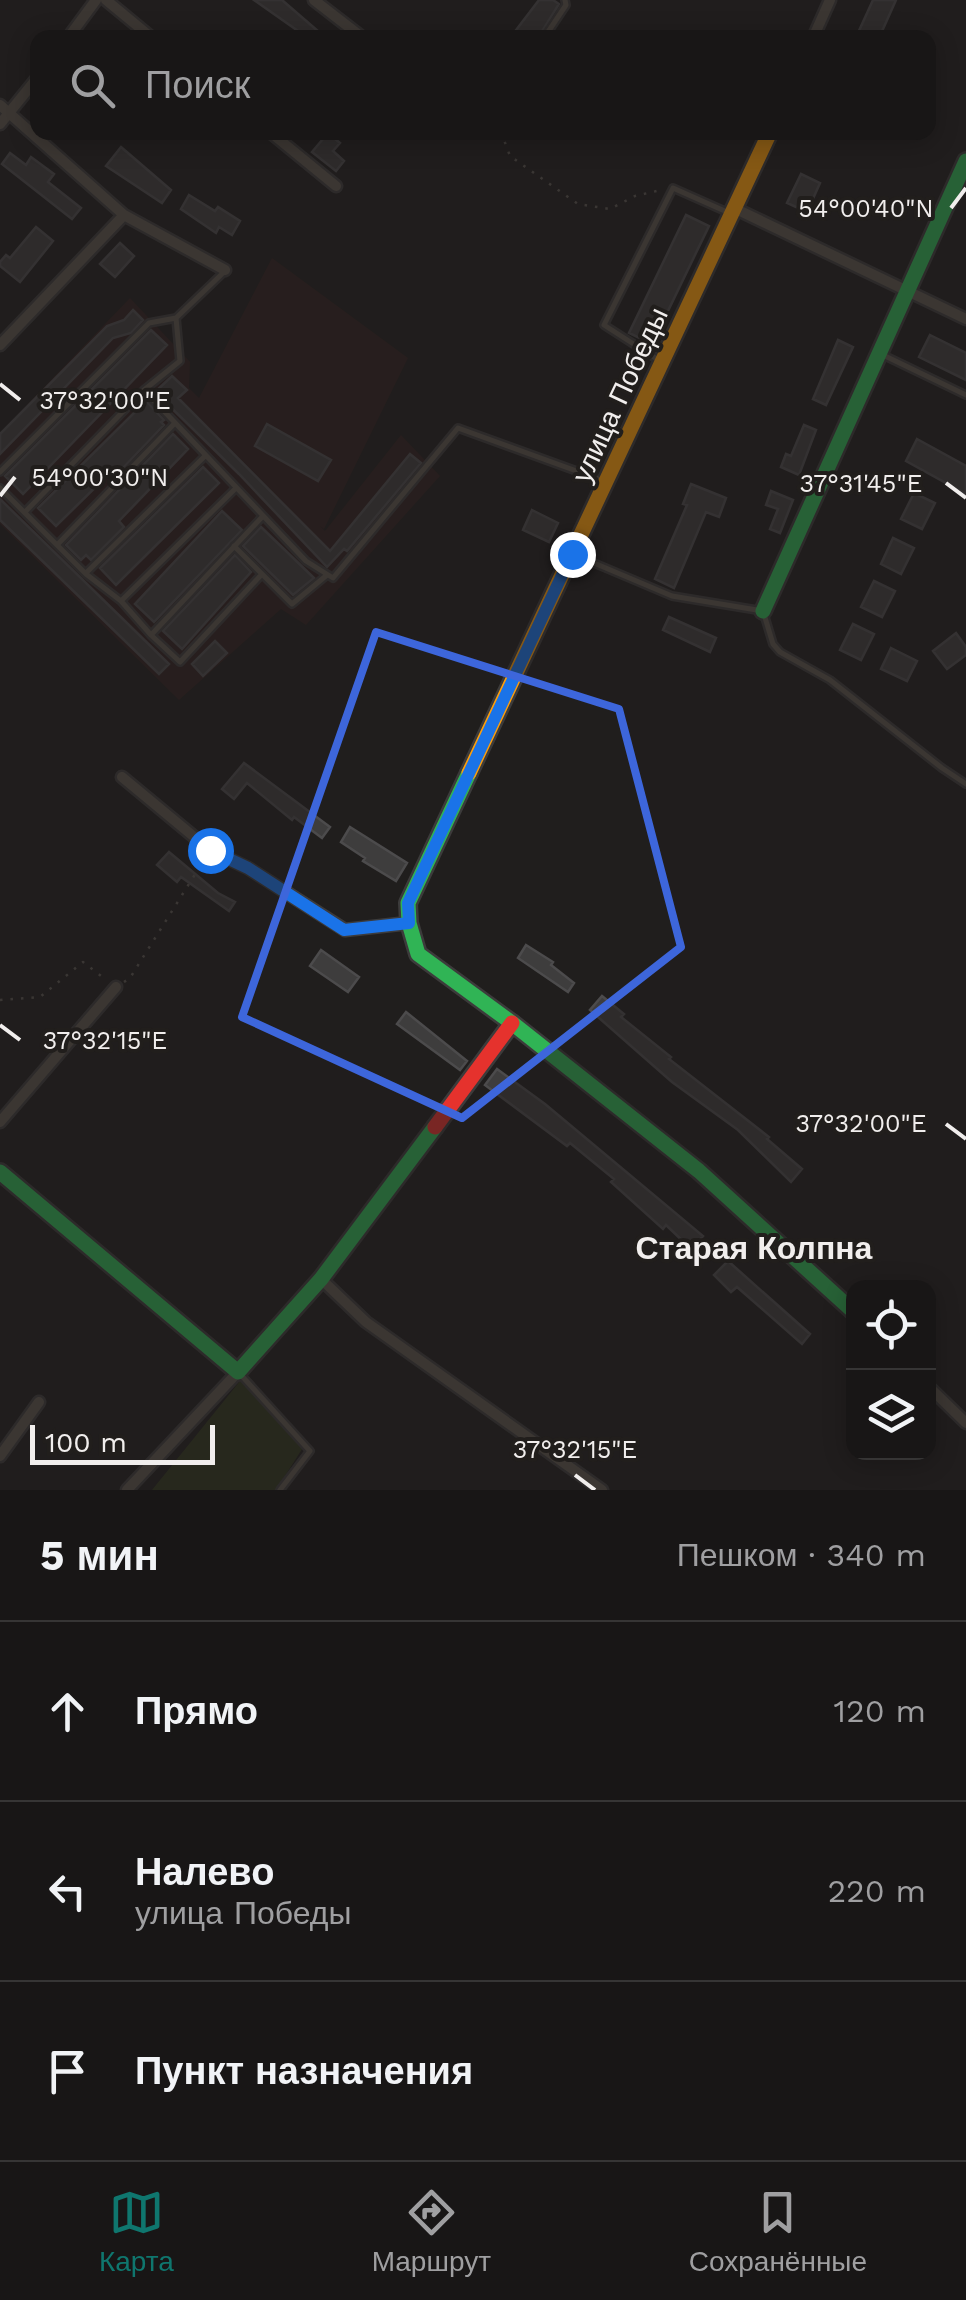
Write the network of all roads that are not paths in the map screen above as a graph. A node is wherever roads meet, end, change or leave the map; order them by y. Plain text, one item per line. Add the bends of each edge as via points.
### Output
1 (96, 0) edge
2 (106, 0) edge
3 (314, 0) edge
4 (564, 0) edge
5 (830, 0) edge
6 (74, 30) edge
7 (142, 30) edge
8 (353, 30) edge
9 (550, 30) edge
10 (817, 30) edge
11 (30, 85) edge
12 (5, 109) edge
13 (0, 124) edge
14 (30, 131) edge
15 (40, 140) edge
16 (280, 140) edge
17 (766, 140) edge
18 (966, 161) edge
19 (336, 186) dead end
20 (735, 212) junction
21 (124, 214) junction
22 (225, 270) joint
23 (906, 290) junction
24 (176, 318) junction
25 (966, 319) edge
26 (0, 345) edge
27 (878, 353) junction
28 (663, 362) junction
29 (144, 390) junction
30 (966, 394) edge
31 (176, 424) junction
32 (205, 456) junction
33 (0, 472) edge
34 (606, 482) junction
35 (0, 488) edge
36 (236, 488) junction
37 (25, 512) junction
38 (263, 516) junction
39 (57, 545) junction
40 (234, 546) junction
41 (572, 554) junction
42 (86, 574) junction
43 (262, 574) junction
44 (328, 574) junction
45 (121, 601) junction
46 (763, 611) junction
47 (151, 635) junction
48 (122, 777) dead end
49 (966, 784) edge
50 (409, 923) junction
51 (116, 987) road end
52 (512, 1023) junction
53 (0, 1122) edge
54 (0, 1172) edge
55 (321, 1279) junction
56 (846, 1305) edge
57 (238, 1372) junction
58 (936, 1394) edge
59 (39, 1402) dead end
60 (966, 1424) edge
61 (0, 1456) edge
62 (127, 1490) edge
63 (280, 1490) edge
64 (602, 1490) edge

1 - 6 street
2 - 7 street
3 - 8 street
4 - 9 lane
5 - 10 street
11 - 12 street
12 - 13 street
12 - 14 street
15 - 21 street
16 - 19 street
17 - 20 street, улица Победы
18 - 23 street
20 - 23 street
20 - 28 street, улица Победы
20 - 28 lane via 673,188 604,325
21 - 22 street
21 - 26 street
22 - 24 lane
23 - 25 street
23 - 27 street
24 - 29 lane via 180,361
24 - 33 lane via 149,323
27 - 30 lane
27 - 46 street
28 - 34 street, улица Победы
29 - 31 lane
29 - 37 lane
31 - 32 lane
31 - 39 lane
32 - 36 lane
32 - 42 lane
34 - 41 street, улица Победы
34 - 44 lane via 458,428 333,578
35 - 37 lane
36 - 38 lane
36 - 45 lane
37 - 39 lane
38 - 40 lane
38 - 44 lane
39 - 42 lane
40 - 43 lane
40 - 47 lane
41 - 46 lane via 672,596
41 - 50 street, улица Победы via 408,903
42 - 45 lane
43 - 44 lane via 292,604
43 - 47 lane via 180,662
45 - 47 lane
46 - 49 lane via 780,652 830,680
48 - 50 street via 210,850 344,930
50 - 52 street via 418,954
51 - 53 street
52 - 55 street
52 - 56 street via 699,1171
54 - 57 street
55 - 57 street
55 - 64 street via 366,1322
57 - 62 street
57 - 63 lane via 310,1451
58 - 60 street
59 - 61 street

